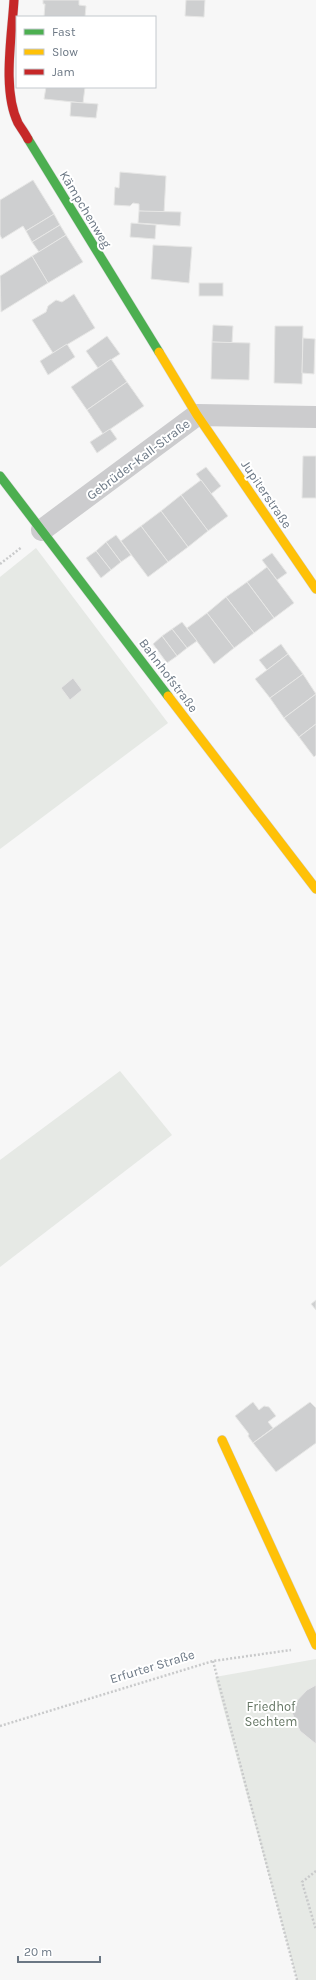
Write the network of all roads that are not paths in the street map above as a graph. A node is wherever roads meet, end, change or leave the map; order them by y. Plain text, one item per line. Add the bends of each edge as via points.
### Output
1 (14, 0) edge
2 (197, 415) junction
3 (316, 418) edge
4 (0, 476) edge
5 (42, 530) junction
6 (316, 589) edge
7 (316, 889) edge
8 (222, 1440) dead end
9 (316, 1645) edge

1 - 2 street, Kämpchenweg via 10,72 11,97 18,122
2 - 3 street, Gebrüder-Kall-Straße
2 - 5 street, Gebrüder-Kall-Straße
2 - 6 street, Jupiterstraße
4 - 5 street, Bahnhofstraße
5 - 7 street, Bahnhofstraße
8 - 9 street

